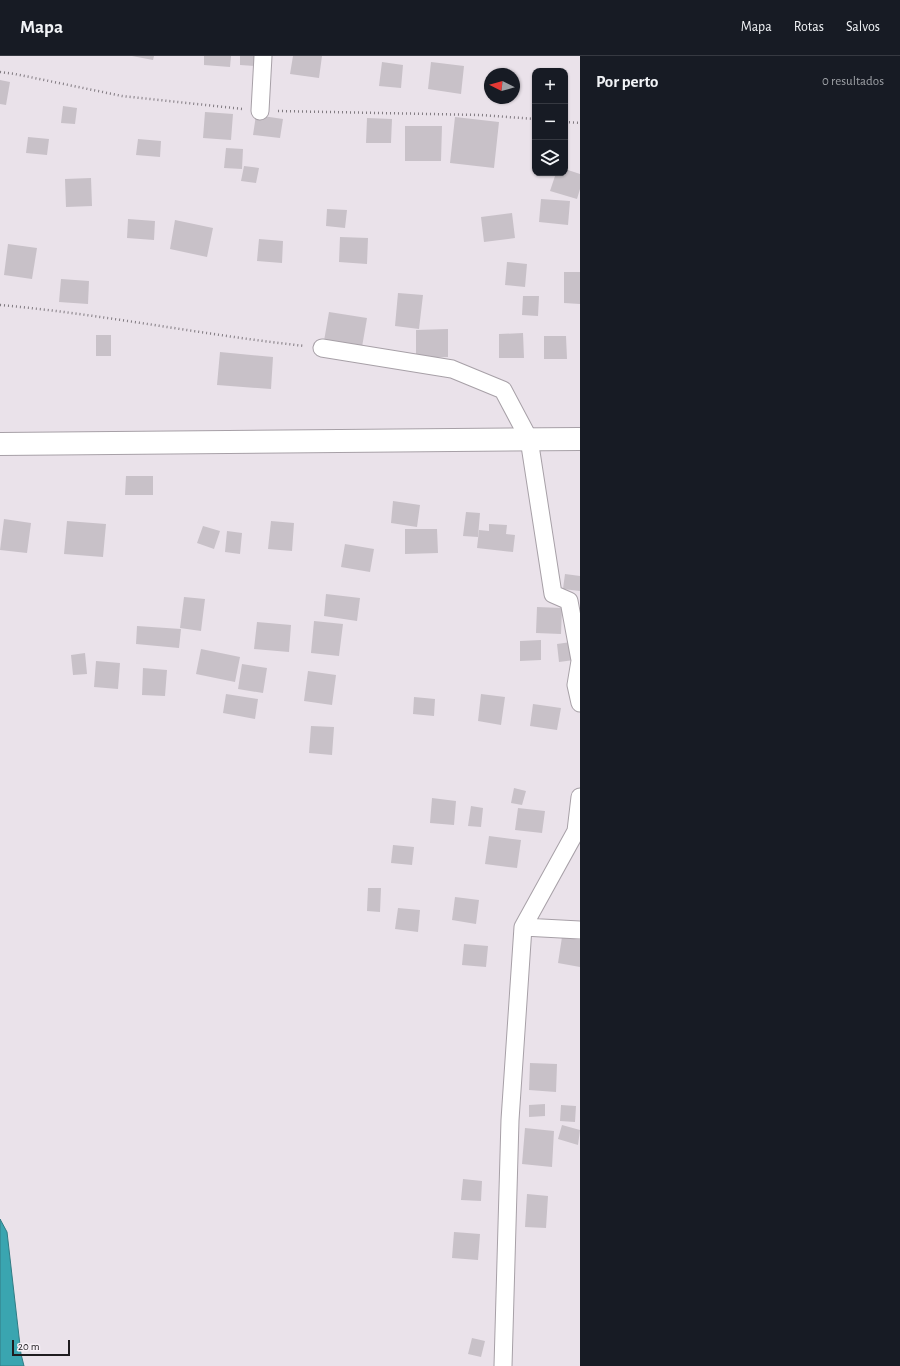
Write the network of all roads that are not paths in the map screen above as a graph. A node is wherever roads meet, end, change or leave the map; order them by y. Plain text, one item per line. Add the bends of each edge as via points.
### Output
1 (263, 56) edge
2 (260, 111) dead end
3 (322, 348) road end
4 (529, 439) junction
5 (580, 439) edge
6 (0, 444) edge
7 (580, 660) edge
8 (580, 703) edge
9 (580, 797) edge
10 (523, 927) junction
11 (580, 930) edge
12 (503, 1366) edge

1 - 2 street
3 - 4 street via 452,369 503,390
4 - 5 highway
4 - 6 highway
4 - 7 street via 553,594 569,600
7 - 8 street via 576,685
9 - 10 street via 576,831
10 - 11 street
10 - 12 street via 510,1120

